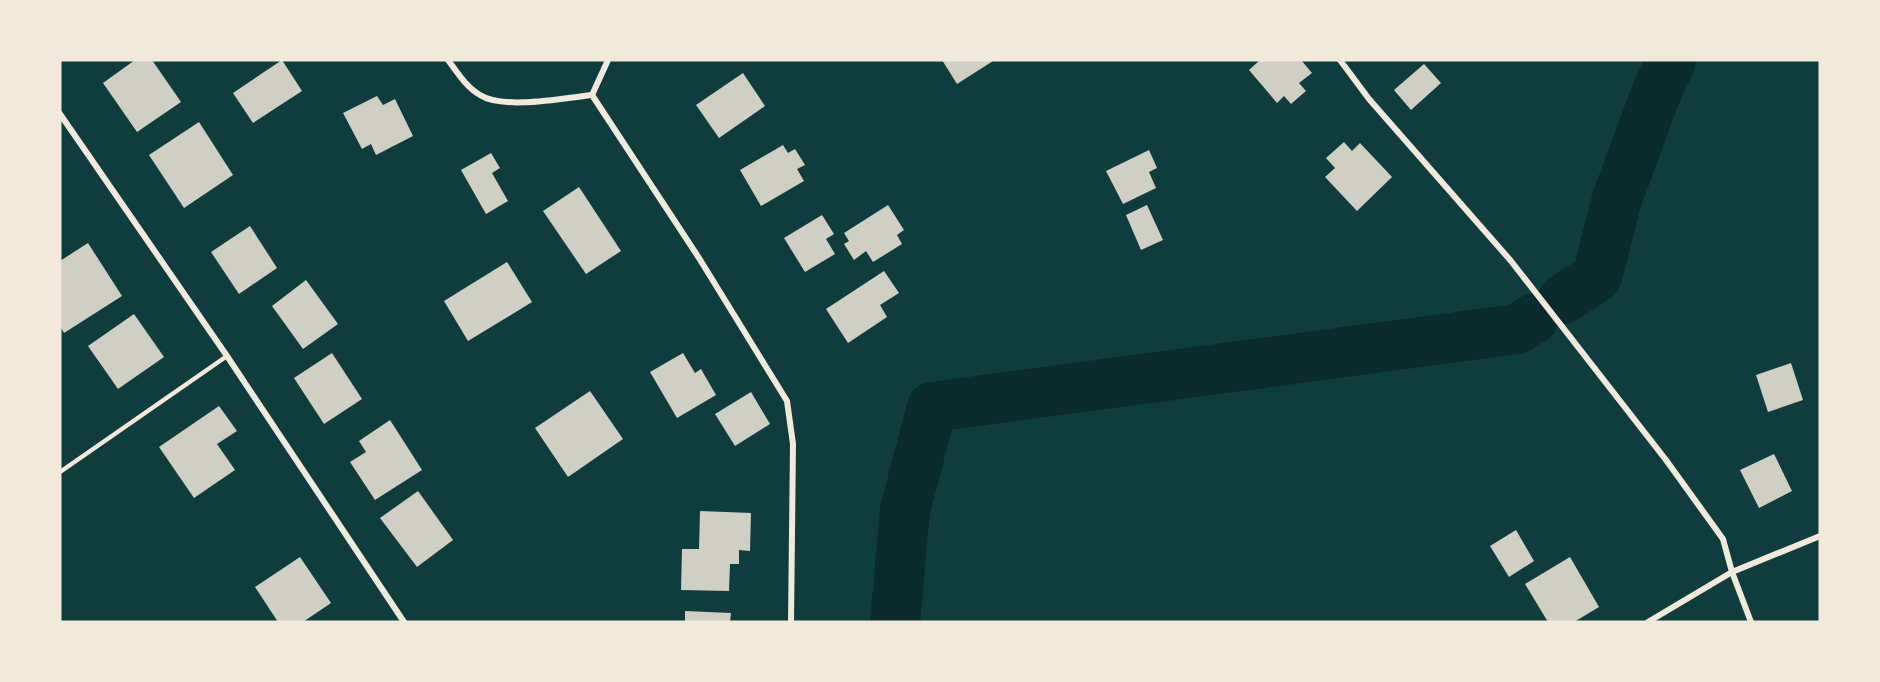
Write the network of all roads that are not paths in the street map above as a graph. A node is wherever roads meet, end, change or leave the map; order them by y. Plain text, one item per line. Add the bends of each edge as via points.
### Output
1 (448, 60) edge
2 (608, 60) edge
3 (1340, 60) edge
4 (592, 95) junction
5 (60, 114) edge
6 (227, 356) junction
7 (60, 472) edge
8 (1820, 536) edge
9 (1732, 572) junction
10 (404, 622) edge
11 (791, 622) edge
12 (1648, 622) edge
13 (1751, 622) edge

1 - 4 street via 465,82 495,102
2 - 4 street
3 - 9 street via 1369,99 1511,261 1666,460 1723,539
4 - 11 street via 788,401 793,444
5 - 6 street
6 - 7 lane
6 - 10 street
8 - 9 street
9 - 12 street
9 - 13 street

